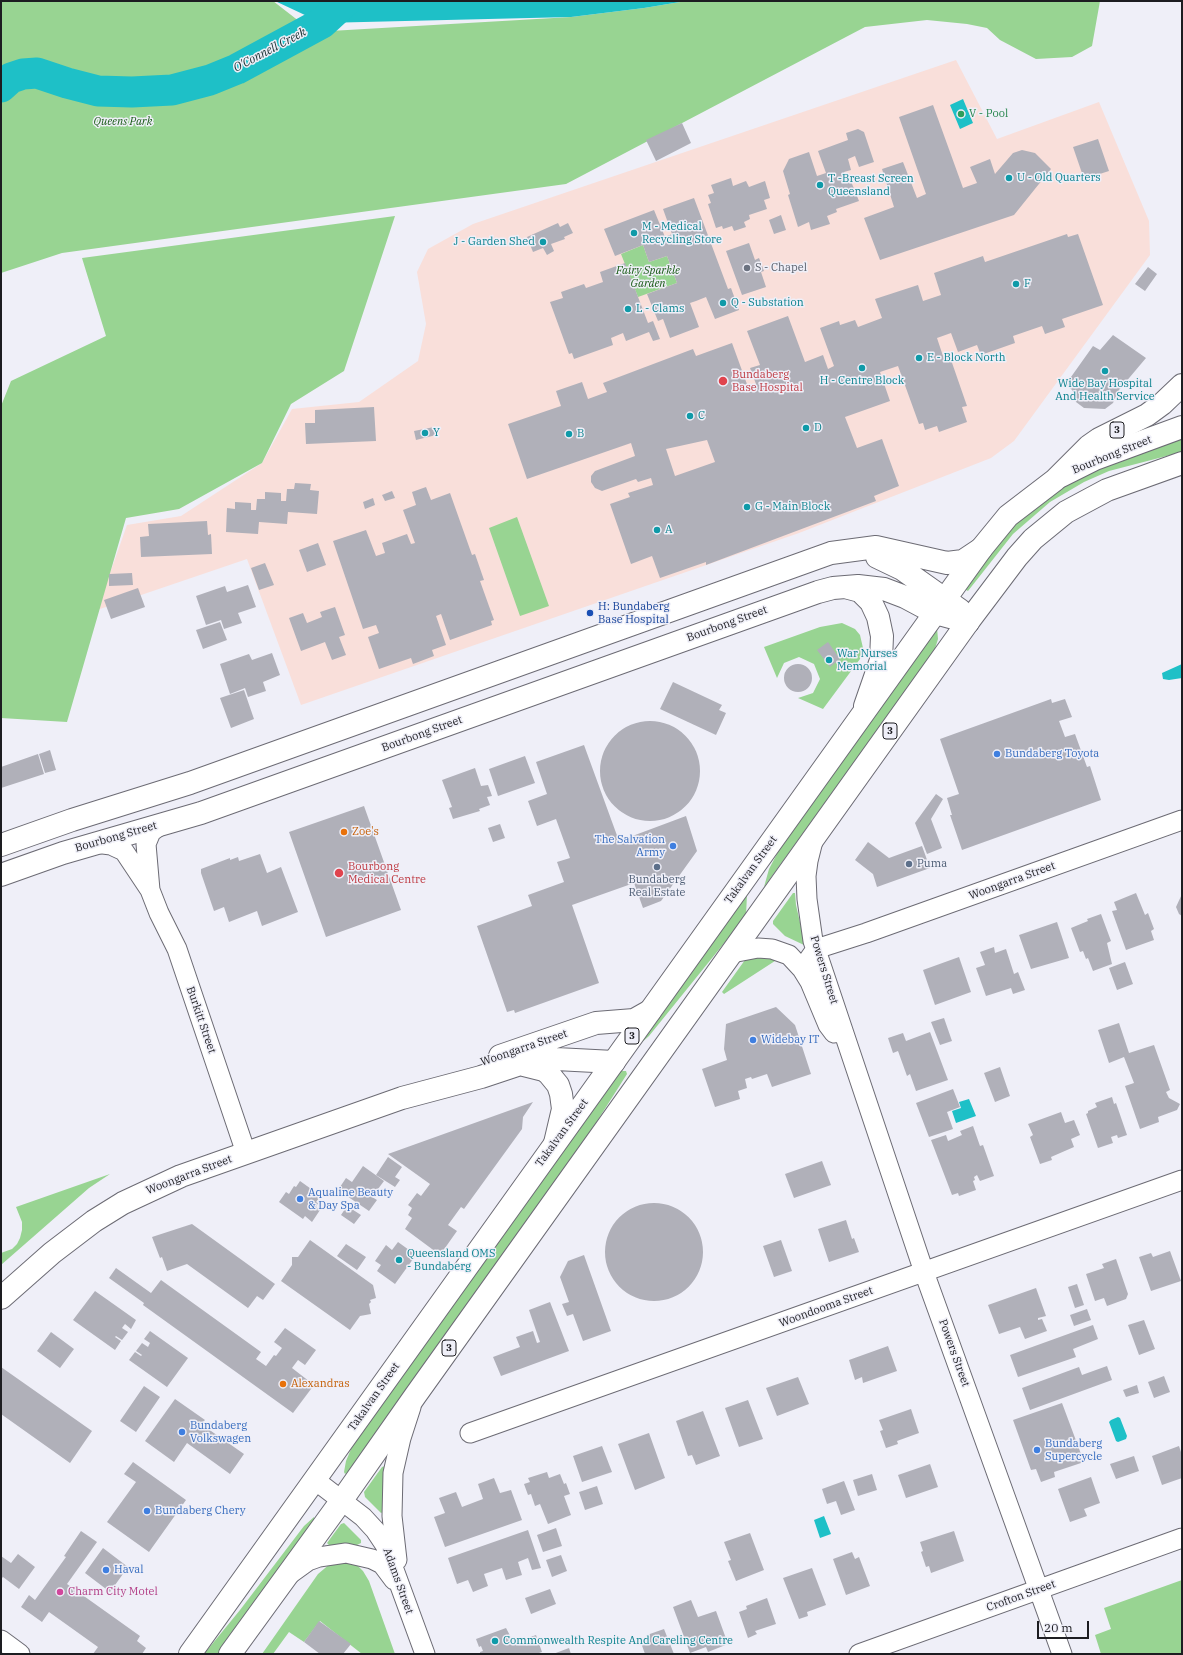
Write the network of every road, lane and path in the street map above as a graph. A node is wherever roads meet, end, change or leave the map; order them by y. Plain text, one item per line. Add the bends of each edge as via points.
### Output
1 (1182, 384) edge
2 (1182, 427) edge
3 (1182, 463) edge
4 (1055, 480) junction
5 (981, 549) junction
6 (831, 553) junction
7 (806, 562) junction
8 (842, 587) junction
9 (818, 592) junction
10 (940, 605) junction
11 (969, 620) junction
12 (622, 628) junction
13 (633, 658) junction
14 (421, 700) junction
15 (862, 714) junction
16 (433, 730) junction
17 (166, 790) junction
18 (72, 820) junction
19 (1182, 820) edge
20 (168, 822) junction
21 (813, 840) junction
22 (1, 845) edge
23 (87, 846) junction
24 (1, 875) edge
25 (150, 890) junction
26 (841, 941) junction
27 (816, 949) junction
28 (732, 953) junction
29 (802, 969) junction
30 (829, 988) junction
31 (650, 1011) junction
32 (668, 1042) junction
33 (849, 1051) junction
34 (614, 1062) junction
35 (510, 1067) junction
36 (402, 1098) junction
37 (555, 1143) junction
38 (246, 1153) junction
39 (1182, 1180) edge
40 (924, 1272) junction
41 (1, 1298) edge
42 (415, 1396) junction
43 (470, 1433) dead end
44 (315, 1480) junction
45 (342, 1500) junction
46 (1182, 1538) edge
47 (283, 1580) junction
48 (400, 1587) junction
49 (1040, 1590) junction
50 (1, 1640) edge
51 (20, 1654) edge
52 (190, 1654) edge
53 (230, 1654) edge
54 (425, 1654) edge
55 (859, 1654) edge
56 (1062, 1654) edge

1 - 4 main road, 3 via 1162,404 1147,414 1099,439
2 - 4 main road, Bourbong Street / 3 via 1095,459
3 - 11 main road, 3 via 1107,490 1066,512 1033,539
4 - 5 main road, Bourbong Street / 3 via 1008,516
5 - 6 main road via 963,561 947,563 876,547
5 - 10 main road, Bourbong Street / 3
6 - 7 main road
6 - 10 main road via 858,553 880,558 902,569
7 - 9 main road via 825,565 830,573 829,581
7 - 12 main road
8 - 9 main road, Bourbong Street
8 - 10 main road, Bourbong Street via 865,586 884,589
8 - 15 main road via 860,591 871,602 882,636 881,660
9 - 13 main road, Bourbong Street
10 - 11 main road
10 - 15 main road, Takalvan Street / 3
11 - 21 main road, 3
12 - 13 main road
12 - 14 main road
13 - 16 main road, Bourbong Street
14 - 16 main road
14 - 17 main road
15 - 31 main road, Takalvan Street / 3
16 - 20 main road, Bourbong Street via 201,813
17 - 18 main road
17 - 20 main road via 177,791 185,799 186,804 184,814
18 - 22 main road
18 - 23 main road via 62,828 63,841 70,847
19 - 26 street, Woongarra Street
20 - 23 main road, Bourbong Street
20 - 25 street, Burkitt Street via 151,832 146,844
21 - 27 street, Powers Street via 806,887
21 - 28 main road, 3
23 - 24 main road, Bourbong Street
23 - 25 street, Burkitt Street via 111,845 124,851
25 - 38 street, Burkitt Street via 177,950
26 - 27 street, Woongarra Street
26 - 30 street via 830,966
27 - 29 street
27 - 30 street, Powers Street
28 - 29 street, Powers Street via 758,948 772,949 789,956
28 - 32 main road, 3
29 - 33 street, Powers Street via 828,1025
30 - 33 street, Powers Street
31 - 34 main road, Takalvan Street / 3
31 - 36 main road, Woongarra Street via 634,1020 596,1023 476,1064
32 - 34 main road, Woongarra Street via 647,1057
32 - 42 main road, 3
33 - 40 street, Powers Street
34 - 35 main road, Woongarra Street via 556,1059
34 - 37 main road, Takalvan Street / 3
35 - 36 main road, Woongarra Street
35 - 37 main road, Woongarra Street via 527,1065 544,1070 558,1084 563,1109
36 - 38 main road, Woongarra Street
37 - 44 main road, Takalvan Street / 3
38 - 41 main road, Woongarra Street via 181,1176 123,1202 73,1236
39 - 40 street, Woondooma Street
40 - 43 street, Woondooma Street
40 - 49 street, Powers Street
42 - 45 main road, 3
42 - 48 street via 393,1473 393,1524
44 - 45 street, Adams Street
44 - 52 main road, Takalvan Street / 3
45 - 47 main road, 3
45 - 48 street, Adams Street via 375,1530 385,1545
46 - 49 street, Crofton Street
47 - 48 street via 308,1561 331,1554 346,1553 382,1564
47 - 53 main road, 3
48 - 54 street, Adams Street
49 - 55 street, Crofton Street
49 - 56 street, Powers Street
50 - 51 street

